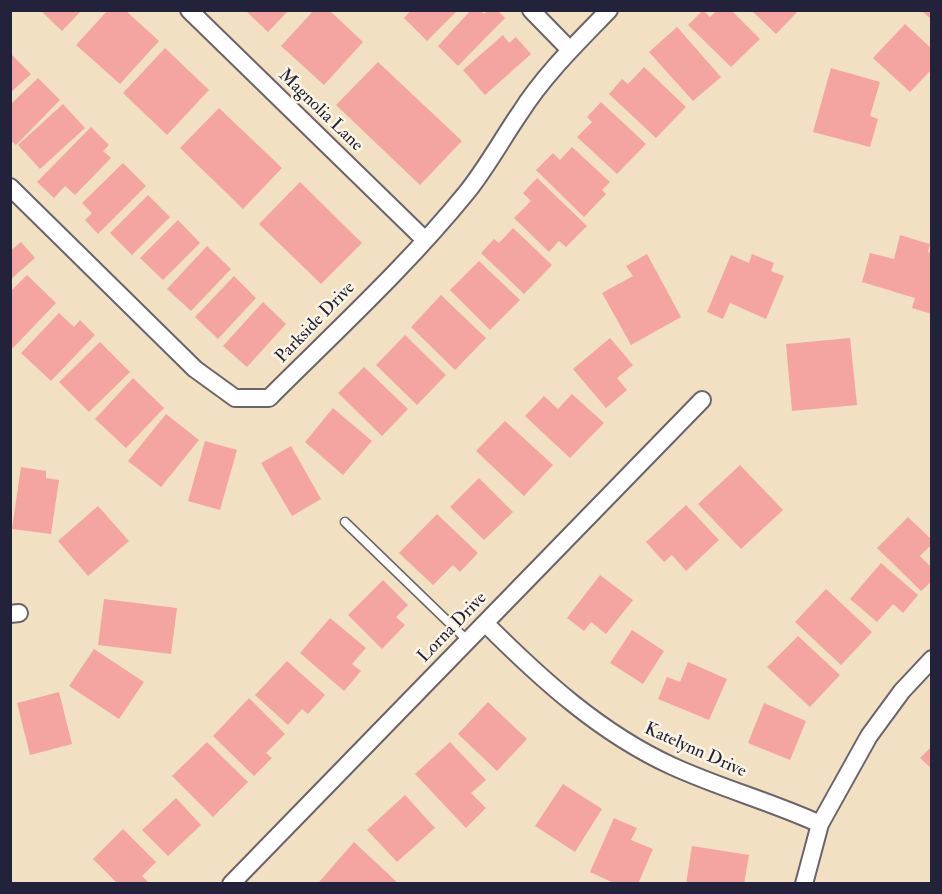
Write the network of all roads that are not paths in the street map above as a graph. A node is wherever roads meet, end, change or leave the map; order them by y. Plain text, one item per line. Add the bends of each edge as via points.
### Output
1 (189, 10) edge
2 (531, 10) edge
3 (609, 10) edge
4 (570, 50) junction
5 (10, 187) edge
6 (425, 240) junction
7 (702, 400) dead end
8 (345, 522) dead end
9 (485, 623) junction
10 (468, 641) junction
11 (932, 659) edge
12 (820, 824) junction
13 (231, 884) edge
14 (804, 884) edge

1 - 6 street, Magnolia Lane
2 - 4 street
3 - 4 street, Parkside Drive
4 - 6 street, Parkside Drive via 520,112 467,192
5 - 6 street, Parkside Drive via 195,369 235,398 269,398
7 - 9 street, Lorna Drive
8 - 10 lane
9 - 10 street, Lorna Drive
9 - 12 street, Katelynn Drive via 574,705 615,736 672,766
10 - 13 street, Lorna Drive
11 - 12 street via 902,691 870,736
12 - 14 street

